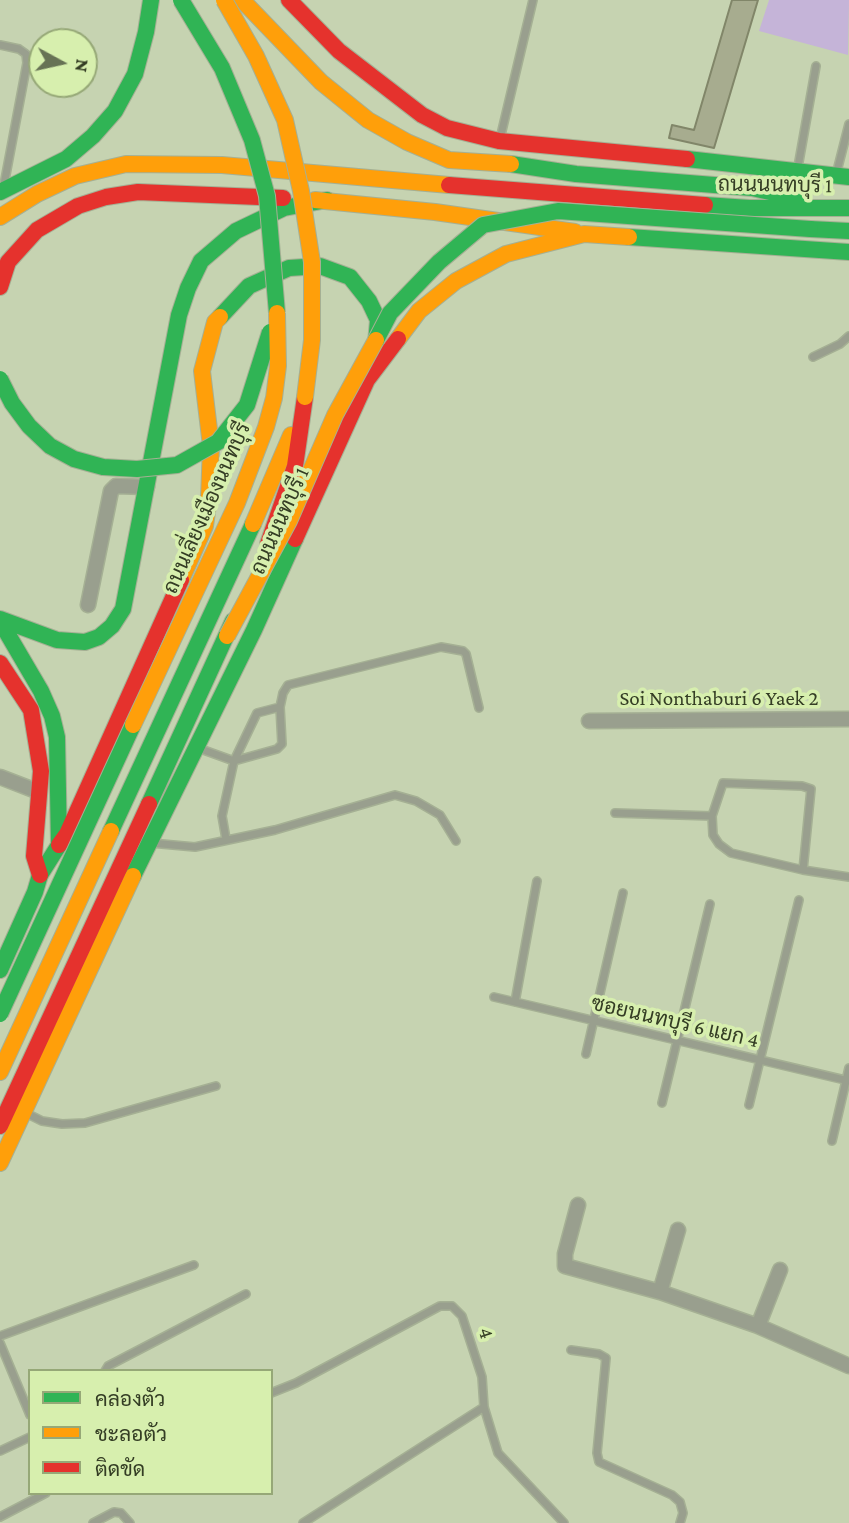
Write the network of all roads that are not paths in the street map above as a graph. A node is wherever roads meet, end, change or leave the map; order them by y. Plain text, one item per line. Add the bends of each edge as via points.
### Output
1 (151, 0) edge
2 (181, 0) edge
3 (224, 0) edge
4 (242, 0) edge
5 (289, 0) edge
6 (533, 0) edge
7 (0, 45) edge
8 (816, 66) dead end
9 (849, 124) edge
10 (499, 141) junction
11 (797, 171) junction
12 (842, 176) edge
13 (1, 191) edge
14 (327, 200) junction
15 (846, 208) edge
16 (0, 217) edge
17 (849, 231) edge
18 (584, 234) junction
19 (849, 252) edge
20 (0, 286) edge
21 (277, 308) junction
22 (849, 336) edge
23 (813, 357) dead end
24 (0, 379) edge
25 (367, 380) junction
26 (304, 397) junction
27 (147, 487) junction
28 (88, 606) dead end
29 (0, 620) edge
30 (226, 636) junction
31 (0, 663) edge
32 (279, 707) junction
33 (479, 708) dead end
34 (849, 719) edge
35 (589, 721) dead end
36 (197, 748) junction
37 (234, 761) junction
38 (0, 777) edge
39 (39, 792) junction
40 (615, 813) dead end
41 (712, 816) junction
42 (226, 839) junction
43 (456, 841) dead end
44 (148, 843) junction
45 (59, 845) junction
46 (803, 870) junction
47 (40, 876) junction
48 (849, 877) edge
49 (537, 881) dead end
50 (623, 894) dead end
51 (799, 900) dead end
52 (710, 904) dead end
53 (0, 970) edge
54 (494, 997) dead end
55 (514, 1002) junction
56 (0, 1014) edge
57 (596, 1021) junction
58 (678, 1040) junction
59 (586, 1054) dead end
60 (761, 1060) junction
61 (849, 1068) edge
62 (0, 1072) edge
63 (848, 1081) edge
64 (216, 1086) dead end
65 (662, 1104) dead end
66 (749, 1105) dead end
67 (24, 1112) junction
68 (0, 1126) edge
69 (832, 1141) dead end
70 (0, 1163) edge
71 (578, 1205) dead end
72 (678, 1230) dead end
73 (194, 1265) dead end
74 (780, 1270) dead end
75 (660, 1292) junction
76 (246, 1294) dead end
77 (758, 1326) junction
78 (0, 1336) edge
79 (0, 1343) edge
80 (571, 1350) dead end
81 (849, 1366) edge
82 (106, 1369) edge
83 (273, 1392) edge
84 (484, 1407) junction
85 (28, 1410) edge
86 (28, 1438) edge
87 (0, 1451) edge
88 (42, 1495) edge
89 (0, 1517) edge
90 (93, 1523) edge
91 (130, 1523) edge
92 (303, 1523) edge
93 (564, 1523) edge
94 (680, 1523) edge

1 - 13 main road via 135,74 115,111 66,159
2 - 21 main road, ถนนเลี่ยงเมืองนนทบุรี, bridge via 222,68 252,140 267,195
3 - 26 main road, bridge via 285,120 301,191 312,262 312,340
4 - 15 main road via 321,82 368,120 449,160 752,188
5 - 10 main road via 340,51 422,115 447,128
6 - 10 lane
7 - 13 lane via 19,49 27,62
8 - 11 lane
9 - 12 lane
10 - 11 main road
11 - 12 main road
14 - 18 main road
14 - 20 main road via 138,192 106,197 78,206 37,230 8,262
14 - 27 main road via 285,208 236,231 201,261 179,315
15 - 16 main road, ถนนนนทบุรี 1 via 749,208 222,165 126,164 75,176
17 - 30 main road, bridge via 558,211 483,225 390,313 335,415 289,521
18 - 19 main road, ถนนนนทบุรี 1
18 - 25 main road, ถนนนนทบุรี 1 via 506,254 456,281 419,311
21 - 24 main road, bridge via 247,405 218,442 177,465 137,469 74,459 50,446 29,426
21 - 56 main road, ถนนเลี่ยงเมืองนนทบุรี, bridge via 274,397 237,503
22 - 23 lane
25 - 36 main road, ถนนนนทบุรี 1
25 - 45 main road via 378,320 349,277 320,266 289,268 249,286 215,321 202,371 211,446 205,526
26 - 30 main road, bridge via 295,466 278,520
26 - 62 main road via 258,514
27 - 28 street via 116,486 111,491
27 - 29 main road via 122,610 112,626 85,642 58,640
29 - 45 main road via 52,716 57,737
30 - 68 main road
31 - 39 main road via 31,710 41,771
32 - 33 lane via 288,685 441,647 466,654
32 - 37 lane via 257,713
32 - 37 lane via 282,744
34 - 35 street, Soi Nonthaburi 6 Yaek 2
36 - 37 lane
36 - 44 main road, ถนนนนทบุรี 1
37 - 42 lane via 222,816
38 - 39 street
39 - 47 main road via 34,856
40 - 41 lane
41 - 46 lane via 713,835 731,853
41 - 46 lane via 723,783 809,788
42 - 43 lane via 275,830 395,795 440,815
42 - 44 lane via 195,848
44 - 67 main road, ถนนนนทบุรี 1
45 - 47 main road
46 - 48 lane
47 - 53 main road
49 - 55 lane
50 - 57 lane
51 - 60 lane
52 - 58 lane
54 - 55 lane, ซอยนนทบุรี 6 แยก 4
55 - 57 lane, ซอยนนทบุรี 6 แยก 4
57 - 58 lane, ซอยนนทบุรี 6 แยก 4
57 - 59 lane
58 - 60 lane, ซอยนนทบุรี 6 แยก 4
58 - 65 lane
60 - 63 lane, ซอยนนทบุรี 6 แยก 4
60 - 66 lane
61 - 63 lane
63 - 69 lane
64 - 67 lane via 85,1123 42,1121
67 - 70 main road, ถนนนนทบุรี 1
71 - 75 street via 565,1266
72 - 75 street
73 - 78 lane
74 - 77 street
75 - 77 street
76 - 82 lane
77 - 81 street
79 - 85 lane
80 - 94 lane via 606,1358 599,1462 673,1496 683,1513
83 - 84 lane, 4 via 440,1306 453,1306 462,1316 482,1377
84 - 92 lane
84 - 93 lane, 4 via 498,1453
86 - 87 lane
88 - 89 lane
90 - 91 lane via 114,1512

